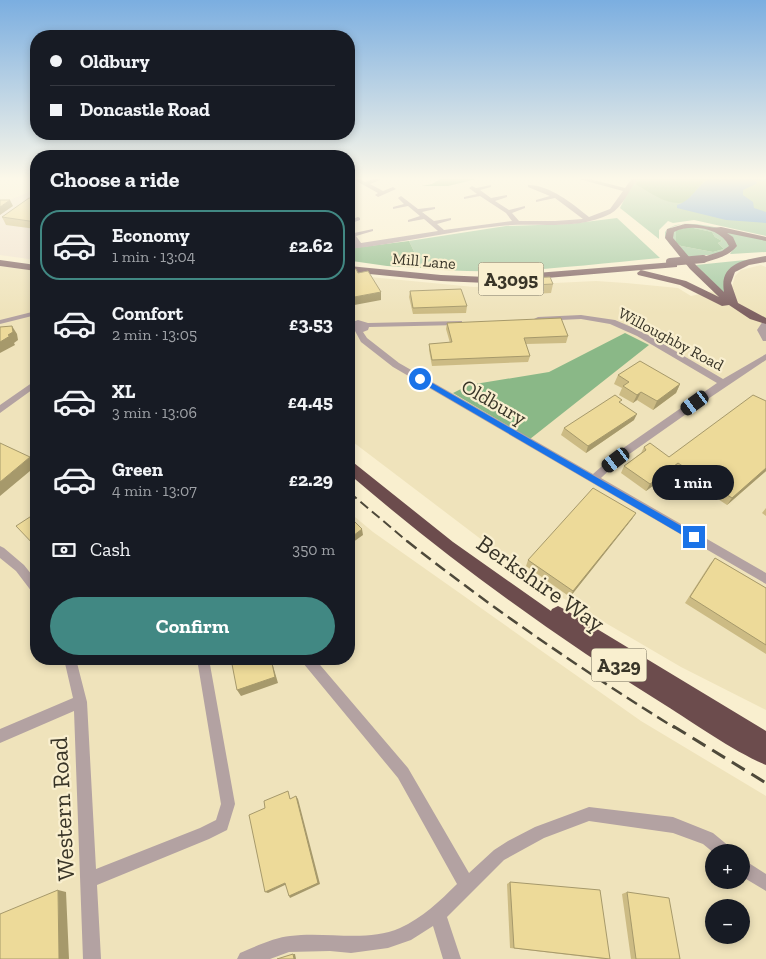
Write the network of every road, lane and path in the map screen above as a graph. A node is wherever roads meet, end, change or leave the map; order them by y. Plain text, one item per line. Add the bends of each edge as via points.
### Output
1 (438, 223) edge
2 (517, 223) joint
3 (521, 223) edge
4 (434, 224) joint
5 (371, 230) dead end
6 (355, 232) edge
7 (443, 232) junction
8 (355, 239) edge
9 (766, 239) edge
10 (355, 246) edge
11 (360, 246) junction
12 (766, 256) edge
13 (705, 260) junction
14 (0, 261) edge
15 (672, 264) junction
16 (30, 265) edge
17 (355, 266) edge
18 (355, 267) edge
19 (591, 272) junction
20 (729, 304) junction
21 (30, 314) edge
22 (530, 320) edge
23 (0, 322) edge
24 (470, 323) edge
25 (356, 326) edge
26 (765, 328) edge
27 (766, 348) edge
28 (766, 356) edge
29 (753, 364) junction
30 (723, 383) junction
31 (30, 388) edge
32 (0, 410) edge
33 (355, 463) edge
34 (355, 472) edge
35 (594, 479) junction
36 (455, 547) junction
37 (0, 551) edge
38 (480, 565) junction
39 (766, 579) edge
40 (30, 580) edge
41 (71, 665) edge
42 (204, 665) edge
43 (312, 665) edge
44 (80, 702) junction
45 (0, 736) edge
46 (766, 742) edge
47 (766, 755) edge
48 (715, 844) edge
49 (750, 872) edge
50 (89, 880) junction
51 (766, 883) edge
52 (467, 886) junction
53 (438, 914) junction
54 (92, 959) edge
55 (246, 959) edge
56 (452, 959) edge

1 - 4 street
2 - 3 street
2 - 7 street
4 - 7 street
5 - 6 street
7 - 11 street
8 - 11 street
9 - 20 main road, A3095 via 695,223 675,224 666,230 664,237 671,248
10 - 11 street
12 - 13 main road, Mill Lane / A3095
12 - 20 main road, A3095 via 731,272 726,281
13 - 15 main road, Mill Lane / A3095, bridge
13 - 20 main road, A3095 via 730,250 733,244 730,239 715,230 697,226 681,226 670,231 669,238
14 - 16 main road
15 - 17 main road, Mill Lane / A3095 via 488,276
15 - 19 main road, Mill Lane / A3095
18 - 19 main road, Mill Lane / A3095 via 479,280
19 - 20 main road, A3095 via 664,277
20 - 26 main road, A3095
21 - 23 street
22 - 30 street, Willoughby Road via 581,316 612,322 640,334
24 - 25 street
25 - 35 street, Oldbury via 364,340 396,365
27 - 29 street
28 - 29 street
29 - 30 street
30 - 35 street
31 - 32 street
33 - 36 highway, Berkshire Way / A329
34 - 36 highway, Berkshire Way / A329
35 - 39 street, Oldbury
36 - 38 highway, Berkshire Way / A329
37 - 40 street
38 - 46 highway, Berkshire Way / A329
38 - 47 highway, Berkshire Way / A329 via 592,648
41 - 44 street, Western Road
42 - 50 street via 228,804 222,825
43 - 52 street via 403,773
44 - 45 street
44 - 50 street, Western Road
48 - 52 street via 673,825 589,814 513,846
49 - 51 street
50 - 54 street, Western Road
52 - 53 street
53 - 55 street via 406,934 388,940 351,945 289,944
53 - 56 street

